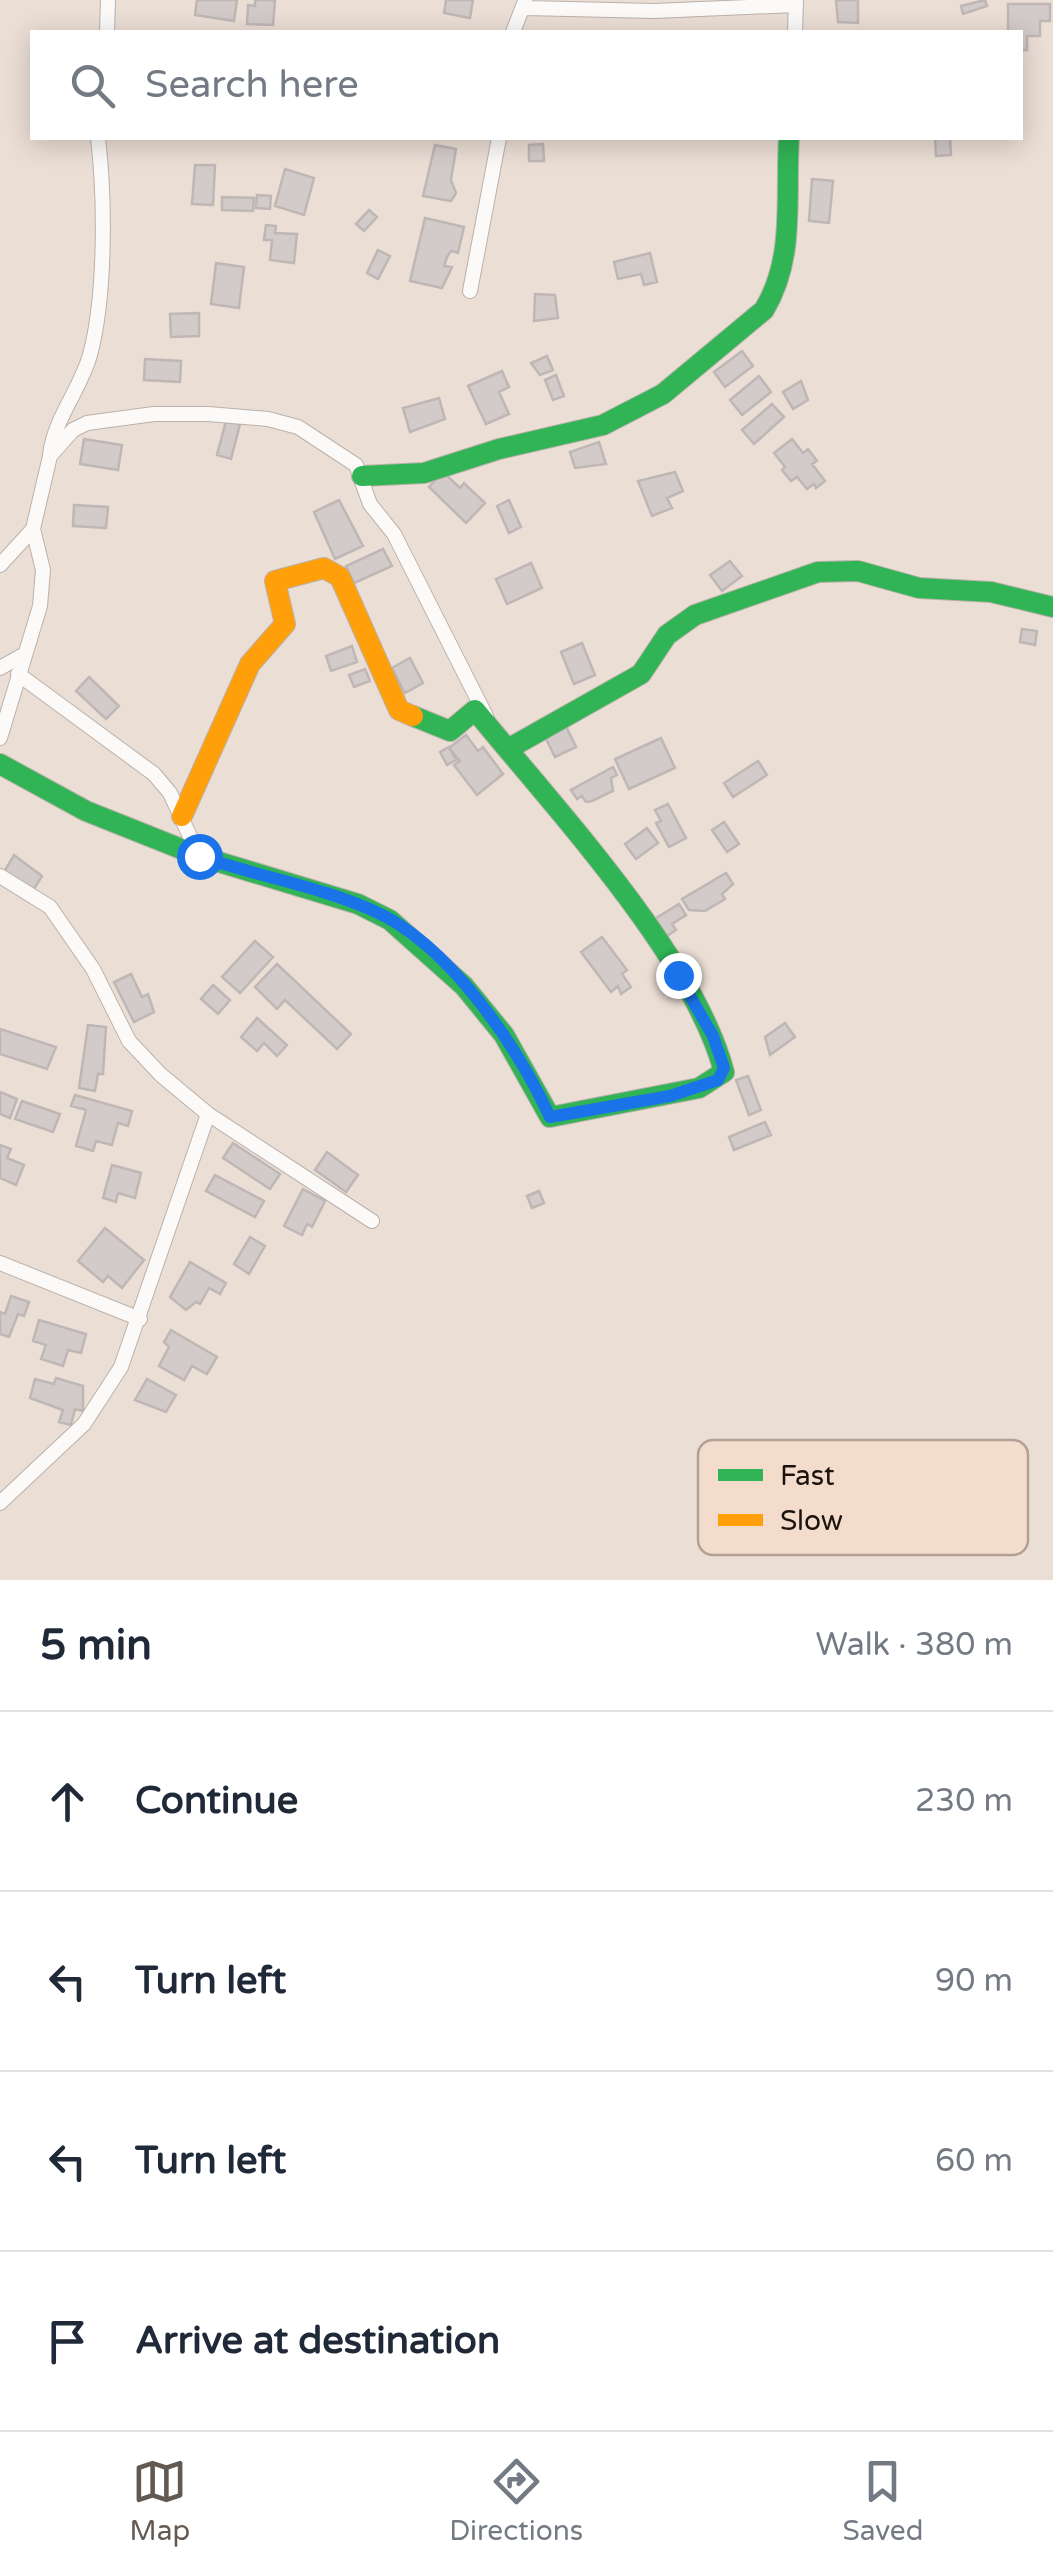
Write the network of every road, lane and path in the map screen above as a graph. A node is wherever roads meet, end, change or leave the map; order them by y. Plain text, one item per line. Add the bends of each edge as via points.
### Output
1 (108, 0) edge
2 (796, 3) edge
3 (526, 4) edge
4 (109, 30) edge
5 (514, 30) edge
6 (794, 30) edge
7 (98, 140) edge
8 (499, 140) edge
9 (788, 140) edge
10 (470, 291) dead end
11 (50, 456) junction
12 (362, 476) junction
13 (34, 529) junction
14 (0, 565) edge
15 (1053, 607) edge
16 (23, 654) junction
17 (0, 668) edge
18 (18, 674) junction
19 (0, 738) edge
20 (504, 746) junction
21 (0, 764) edge
22 (182, 816) junction
23 (199, 856) junction
24 (0, 876) edge
25 (208, 1114) junction
26 (372, 1222) dead end
27 (0, 1263) edge
28 (140, 1319) junction
29 (0, 1503) edge

1 - 4 street
2 - 3 street via 654,12
2 - 6 street
3 - 5 street
7 - 11 street via 103,228 90,354 52,437
8 - 10 street
9 - 12 street via 784,271 777,294 676,383 604,425 424,474
11 - 12 street via 87,423 154,414 268,418 350,457
11 - 13 street
12 - 20 street via 370,504 394,534
13 - 14 street
13 - 16 street via 43,585
15 - 20 street via 991,592 919,588 858,571 818,572 696,615 672,630 642,674
16 - 17 street
16 - 18 street
18 - 19 street
18 - 22 street via 147,768
20 - 22 street via 475,710 450,732 399,710 340,578 324,568 275,580 285,624 250,664
20 - 23 street via 678,975 720,1052 724,1068 718,1080 670,1096 550,1117 504,1035 405,929 358,904
21 - 23 street via 86,812
22 - 23 street
24 - 25 street via 50,907 94,970 128,1042
25 - 26 street
25 - 28 street
27 - 28 street
28 - 29 street via 121,1367 84,1424

